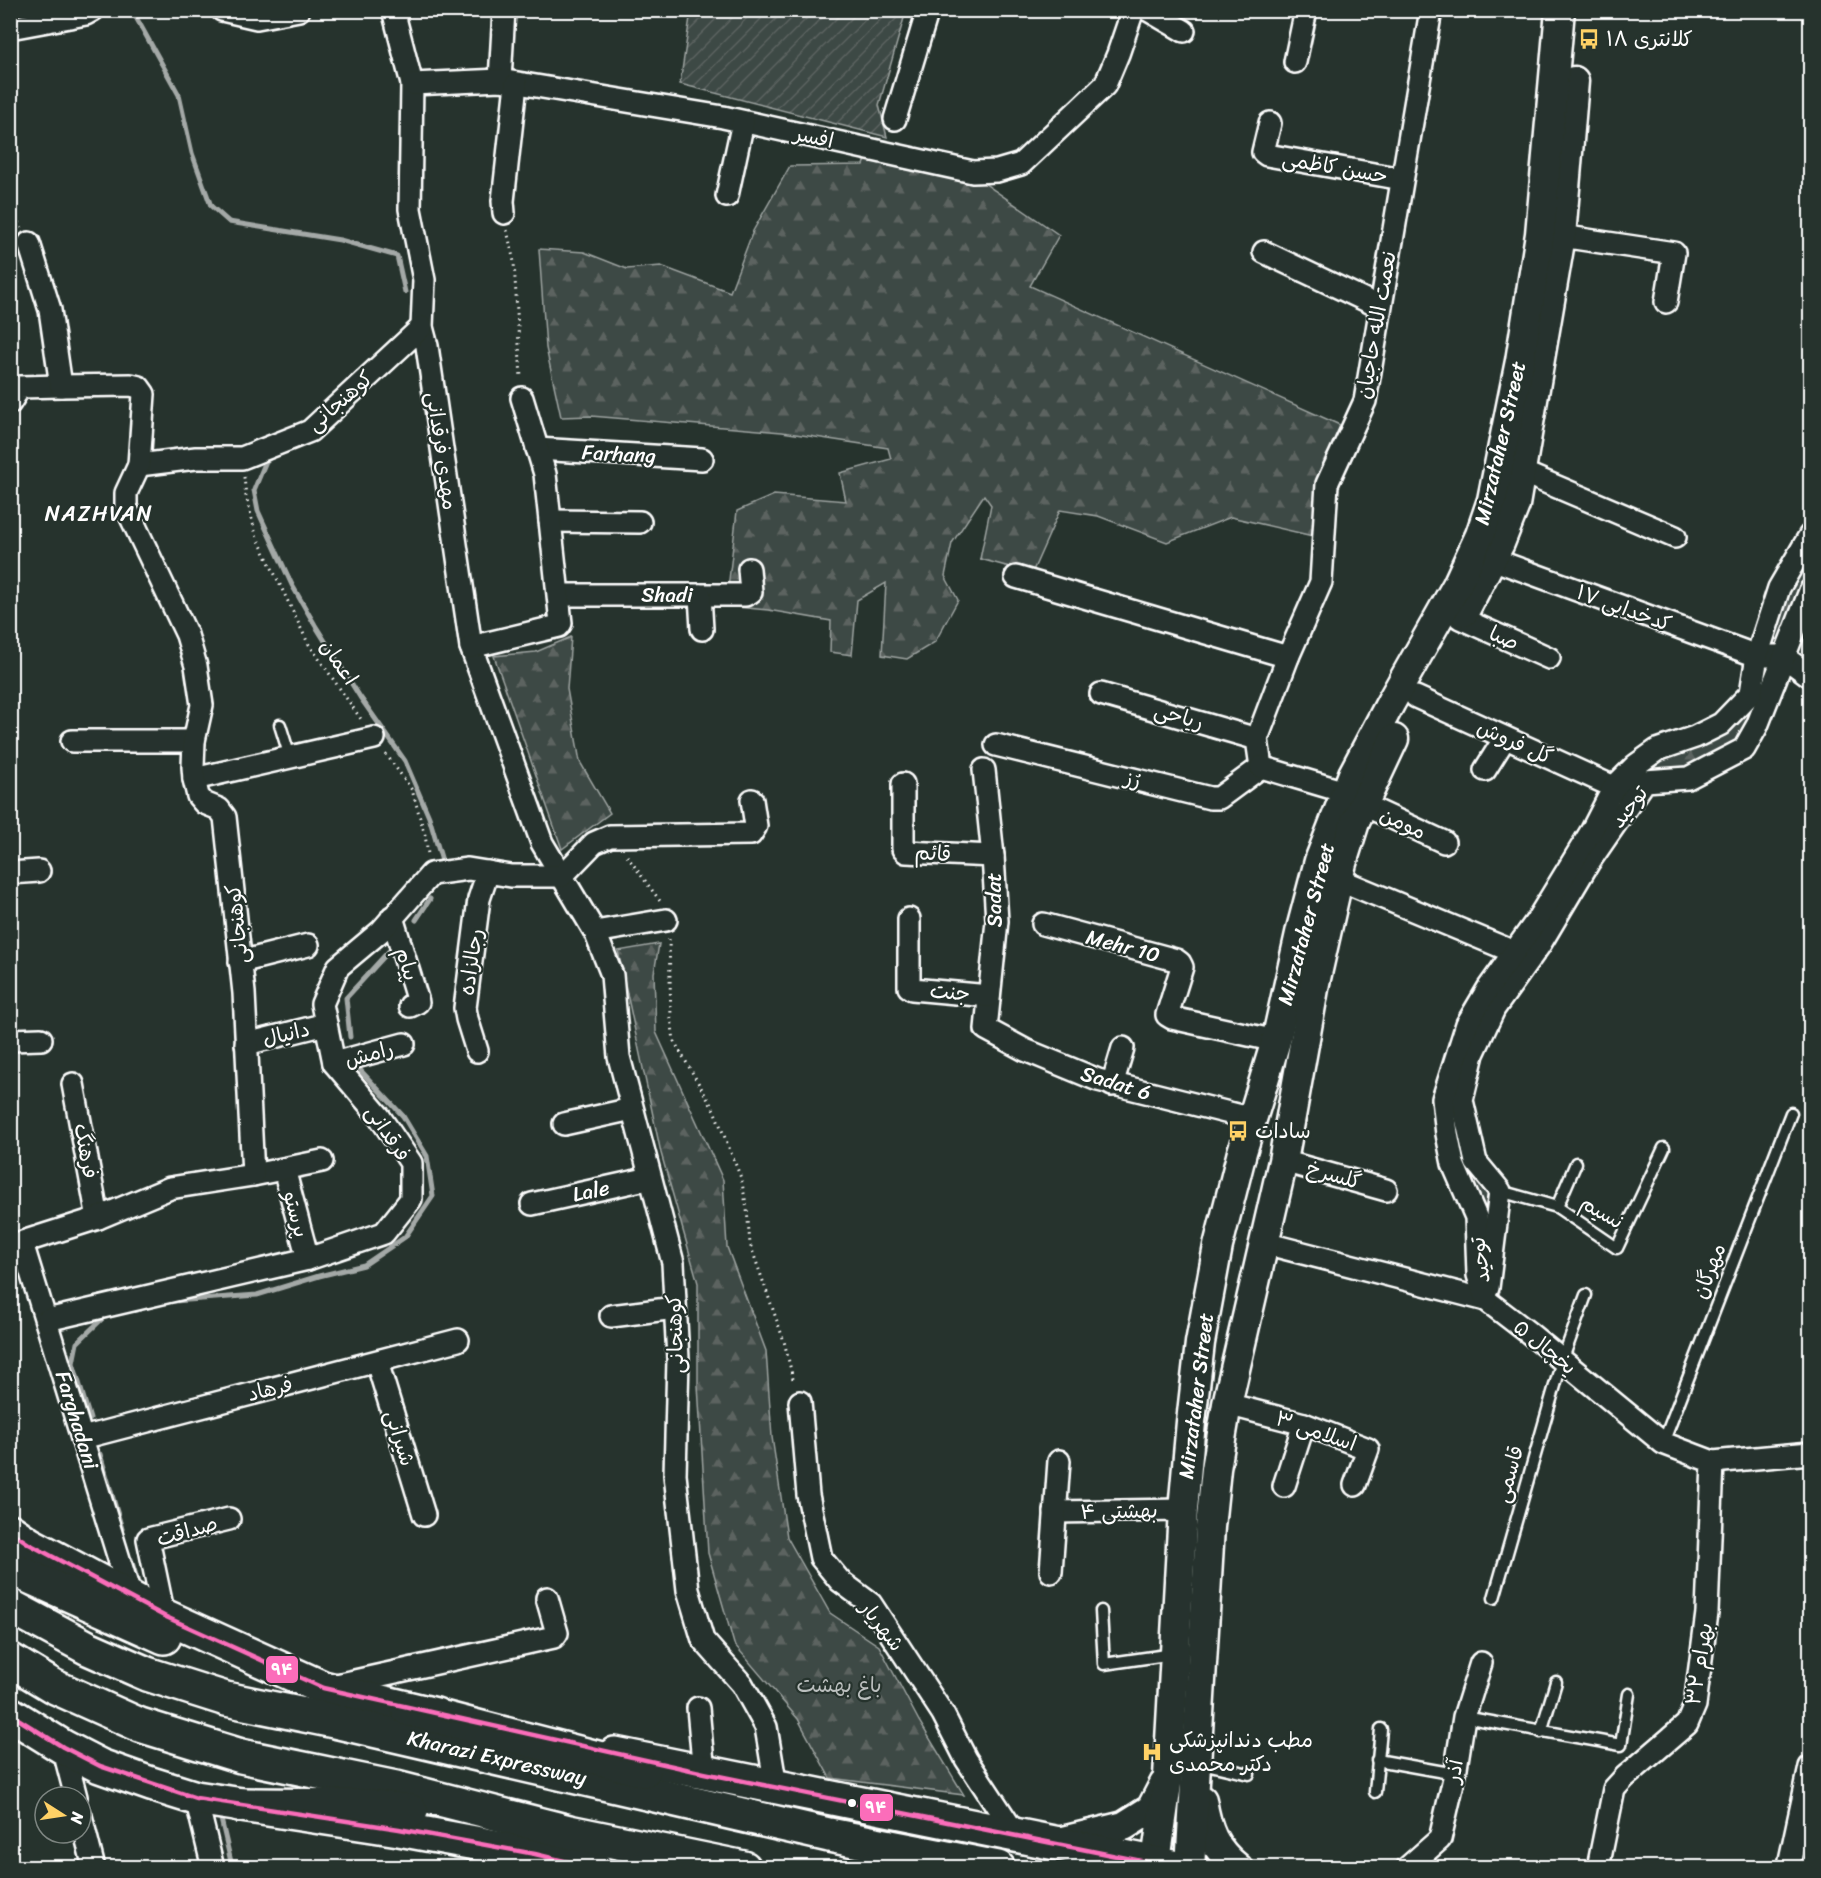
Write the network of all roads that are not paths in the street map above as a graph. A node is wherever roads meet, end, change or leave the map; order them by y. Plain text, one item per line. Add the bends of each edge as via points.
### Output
1 (93, 10) edge
2 (222, 10) edge
3 (299, 10) edge
4 (393, 10) edge
5 (504, 10) edge
6 (928, 10) edge
7 (1133, 10) edge
8 (1148, 10) edge
9 (1306, 10) edge
10 (1431, 10) edge
11 (1560, 10) edge
12 (1579, 10) edge
13 (10, 28) edge
14 (1184, 31) dead end
15 (1294, 62) dead end
16 (508, 82) junction
17 (412, 84) junction
18 (895, 119) dead end
19 (743, 122) junction
20 (1270, 123) dead end
21 (1402, 179) junction
22 (727, 196) dead end
23 (504, 213) road end
24 (1561, 236) junction
25 (29, 243) dead end
26 (1264, 252) dead end
27 (1666, 302) dead end
28 (1380, 307) junction
29 (422, 327) junction
30 (61, 386) junction
31 (522, 398) road end
32 (10, 403) edge
33 (537, 449) junction
34 (702, 459) dead end
35 (139, 465) junction
36 (1521, 472) junction
37 (550, 521) junction
38 (640, 522) dead end
39 (1810, 535) edge
40 (1675, 537) dead end
41 (1492, 559) junction
42 (749, 569) dead end
43 (1016, 577) dead end
44 (1810, 591) edge
45 (559, 595) junction
46 (700, 595) junction
47 (1460, 618) junction
48 (702, 629) dead end
49 (471, 647) junction
50 (1757, 656) junction
51 (1783, 656) junction
52 (1288, 657) junction
53 (1549, 658) dead end
54 (1810, 676) edge
55 (1101, 694) dead end
56 (1416, 697) junction
57 (280, 726) dead end
58 (374, 738) road end
59 (1505, 738) junction
60 (1257, 739) junction
61 (72, 741) dead end
62 (194, 741) junction
63 (996, 745) dead end
64 (290, 757) junction
65 (1262, 767) junction
66 (984, 770) dead end
67 (1485, 770) dead end
68 (194, 779) junction
69 (903, 784) dead end
70 (1614, 787) junction
71 (1354, 798) junction
72 (752, 800) dead end
73 (1633, 800) junction
74 (1444, 842) dead end
75 (993, 856) junction
76 (39, 871) dead end
77 (488, 872) junction
78 (10, 873) edge
79 (562, 876) junction
80 (1338, 879) junction
81 (392, 917) junction
82 (666, 920) road end
83 (909, 920) dead end
84 (1044, 924) dead end
85 (595, 932) junction
86 (308, 945) dead end
87 (1521, 957) junction
88 (240, 962) junction
89 (988, 996) junction
90 (410, 1006) dead end
91 (326, 1024) junction
92 (986, 1029) joint
93 (41, 1039) dead end
94 (10, 1040) edge
95 (1276, 1041) junction
96 (246, 1044) junction
97 (404, 1044) dead end
98 (1123, 1047) dead end
99 (477, 1051) dead end
100 (334, 1063) junction
101 (73, 1084) dead end
102 (1112, 1084) junction
103 (1452, 1099) junction
104 (632, 1109) junction
105 (1791, 1113) dead end
106 (1253, 1119) junction
107 (564, 1124) dead end
108 (1664, 1148) dead end
109 (1242, 1152) junction
110 (322, 1161) dead end
111 (1283, 1161) junction
112 (1476, 1162) junction
113 (1576, 1163) dead end
114 (1454, 1164) junction
115 (284, 1169) junction
116 (254, 1175) junction
117 (650, 1178) junction
118 (1386, 1190) dead end
119 (1500, 1191) junction
120 (532, 1204) dead end
121 (1557, 1207) junction
122 (98, 1218) junction
123 (1264, 1243) junction
124 (16, 1244) edge
125 (308, 1259) junction
126 (1586, 1295) dead end
127 (1486, 1300) junction
128 (675, 1308) junction
129 (611, 1316) dead end
130 (47, 1320) junction
131 (458, 1340) dead end
132 (1200, 1343) junction
133 (1241, 1348) junction
134 (377, 1362) junction
135 (1562, 1362) junction
136 (800, 1402) road end
137 (1227, 1404) junction
138 (1304, 1424) junction
139 (82, 1438) junction
140 (1663, 1443) junction
141 (1810, 1453) edge
142 (1059, 1461) dead end
143 (1713, 1462) junction
144 (1355, 1485) dead end
145 (1284, 1486) dead end
146 (1183, 1510) junction
147 (1054, 1512) junction
148 (424, 1515) dead end
149 (229, 1519) dead end
150 (10, 1532) edge
151 (148, 1539) junction
152 (115, 1547) junction
153 (10, 1569) edge
154 (1051, 1572) dead end
155 (131, 1598) junction
156 (547, 1598) dead end
157 (1494, 1598) dead end
158 (10, 1606) edge
159 (1101, 1611) dead end
160 (164, 1616) junction
161 (1174, 1654) junction
162 (10, 1660) edge
163 (1481, 1663) dead end
164 (1556, 1682) dead end
165 (323, 1688) junction
166 (1629, 1694) dead end
167 (698, 1708) dead end
168 (408, 1709) junction
169 (10, 1714) edge
170 (1464, 1717) junction
171 (1381, 1729) dead end
172 (1541, 1732) junction
173 (63, 1747) junction
174 (1377, 1760) junction
175 (1197, 1762) junction
176 (1810, 1767) edge
177 (704, 1773) junction
178 (1249, 1774) dead end
179 (1455, 1774) junction
180 (1168, 1777) junction
181 (73, 1785) edge
182 (776, 1787) junction
183 (1375, 1792) dead end
184 (196, 1798) junction
185 (239, 1805) junction
186 (569, 1832) junction
187 (1004, 1832) junction
188 (1054, 1842) junction
189 (88, 1845) edge
190 (1790, 1860) dead end
191 (1163, 1866) edge
192 (1002, 1867) edge
193 (94, 1868) edge
194 (213, 1868) edge
195 (595, 1868) edge
196 (744, 1868) edge
197 (1190, 1868) edge
198 (1238, 1868) edge
199 (1407, 1868) edge
200 (1598, 1868) edge

1 - 13 street
2 - 3 street via 257,18
4 - 17 street, مهدی فرقدانی
5 - 16 street
6 - 18 street
7 - 19 street, افسر via 1105,85 1021,164 998,171 973,172
8 - 14 street
9 - 15 street
10 - 21 street, نعمت الله حاجیان
11 - 71 main road, Mirzataher Street via 1540,234 1520,362 1492,500 1457,585 1391,702
12 - 24 main road, Mirzataher Street
16 - 17 street, افسر
16 - 19 street, افسر
16 - 23 street
17 - 29 street, مهدی فرقدانی via 410,209 424,280
19 - 22 street
20 - 21 street, حسن کاظمی via 1263,152 1267,155
21 - 28 street, نعمت الله حاجیان
24 - 27 street via 1674,253
24 - 36 main road, Mirzataher Street
25 - 30 street via 50,310
26 - 28 street
28 - 52 street, نعمت الله حاجیان via 1365,401 1327,484 1321,582
29 - 35 street, کوهنجانی via 310,431 242,458 196,458
29 - 49 street, مهدی فرقدانی
30 - 32 street via 21,387
30 - 35 street, کوهنجانی via 139,387 144,394
31 - 33 street
33 - 34 street, Farhang
33 - 37 street via 545,474
35 - 62 street, کوهنجانی via 126,493 126,507 187,635 202,705
36 - 40 street
36 - 41 main road, Mirzataher Street via 1515,505
37 - 38 street
37 - 45 street
39 - 50 street, توحید via 1779,588
41 - 47 main road, Mirzataher Street
41 - 50 street, کدخدایی ۱۷
42 - 46 street, Shadi via 749,595
43 - 52 street
44 - 51 street, توحید
45 - 46 street, Shadi
45 - 49 street via 559,626
46 - 48 street
47 - 53 street, صبا
47 - 56 main road, Mirzataher Street
49 - 79 street, مهدی فرقدانی via 542,843
50 - 51 street
50 - 70 street, توحید via 1751,693 1721,724 1657,750
51 - 54 street
51 - 73 street, توحید via 1757,726 1744,749 1688,778 1645,781
52 - 60 street, نعمت الله حاجیان
55 - 60 street, ریاحی
56 - 59 street, گل فروش
56 - 71 main road, Mirzataher Street via 1378,769
57 - 64 lane
58 - 64 street
59 - 67 street
59 - 70 street, گل فروش
60 - 65 street
61 - 62 street
62 - 68 street, کوهنجانی
63 - 65 street, رُز via 1210,798 1219,798
64 - 68 street
65 - 71 street, مومن
66 - 75 street, Sadat
68 - 88 street, کوهنجانی via 201,800 219,809 225,817
69 - 75 street, قائم via 906,852
70 - 73 street, گل فروش
70 - 87 street, توحید via 1537,920
71 - 74 street, مومن
71 - 80 main road, Mirzataher Street via 1355,822
71 - 95 main road, Mirzataher Street via 1320,861
72 - 79 street via 756,826 751,834 610,836 594,843
73 - 87 street, توحید
75 - 89 street, Sadat via 996,921
76 - 78 street
77 - 79 street
77 - 81 street, فرقدانی via 468,869 431,874
77 - 99 street, رجالزاده via 479,899 465,1008
79 - 85 street, کوهنجانی
80 - 87 street
80 - 111 main road, Mirzataher Street
81 - 90 street, پیام via 418,1002
81 - 91 street, فرقدانی via 338,967 322,1004
82 - 85 street
83 - 89 street, جنت via 909,987
84 - 95 street, Mehr 10 via 1180,963 1167,1015
85 - 104 street, کوهنجانی via 612,975 619,1057
86 - 88 street
87 - 103 street, توحید via 1489,987 1467,1024
88 - 96 street, کوهنجانی
89 - 92 street, Sadat
91 - 96 street, دانیال
91 - 100 street, فرقدانی
92 - 102 street, Sadat 6 via 1025,1050
93 - 94 street
95 - 106 main road, Mirzataher Street
96 - 116 street, کوهنجانی
97 - 100 street, رامش
98 - 102 street
100 - 125 street, فرقدانی via 380,1116 411,1163 411,1199 384,1233
101 - 122 street, فرهنگ
102 - 106 street, Sadat 6
103 - 112 street
103 - 114 street, توحید via 1447,1134
104 - 107 street
104 - 117 street, کوهنجانی
105 - 140 lane, مهرگان
106 - 109 main road, Mirzataher Street
108 - 121 lane, نسیم via 1617,1248
109 - 111 main road via 1266,1150
109 - 132 main road, Mirzataher Street via 1218,1246
110 - 115 street
111 - 118 street, گلسرخ
111 - 123 main road, Mirzataher Street
112 - 114 street
112 - 119 street
113 - 121 lane
114 - 127 street, توحید via 1476,1217 1478,1275
115 - 116 street
115 - 125 street, پرستو
116 - 122 street via 170,1188
117 - 120 street, Lale
117 - 128 street, کوهنجانی via 673,1263
119 - 121 lane, نسیم
119 - 127 street, توحید
122 - 124 street
123 - 127 street, یخچال ۵
123 - 133 main road, Mirzataher Street
124 - 130 street, Farghadani
125 - 130 street, فرقدانی
126 - 135 lane
127 - 135 street, یخچال ۵
128 - 129 street
128 - 182 street, کوهنجانی via 675,1475 688,1590 703,1640 742,1684 765,1727
130 - 139 street, Farghadani
131 - 134 street, فرهاد
132 - 133 main road via 1225,1355
132 - 146 main road, Mirzataher Street
133 - 137 main road, Mirzataher Street
134 - 139 street, فرهاد
134 - 148 street, شیرانی
135 - 140 street, یخچال ۵
135 - 157 lane, قاسمی
136 - 187 street, شهریار via 808,1495 821,1558 840,1581 871,1604 943,1714
137 - 138 street, اسلامی ۳
137 - 175 main road, Mirzataher Street via 1210,1527
138 - 144 street, اسلامی ۳ via 1368,1449
138 - 145 street
139 - 152 street, Farghadani
140 - 143 street, یخچال ۵
141 - 143 street, یخچال ۵
142 - 147 street
143 - 200 street, بهرام ۳۲ via 1707,1613 1695,1705 1687,1724 1614,1789
146 - 147 street, بهشتی ۴
146 - 161 main road, Mirzataher Street
147 - 154 street
149 - 151 street, صداقت
150 - 155 main road
151 - 152 street
151 - 160 street, صداقت
152 - 155 street, Farghadani
153 - 165 main road via 213,1656
155 - 160 main road
156 - 165 street via 557,1633 554,1637
158 - 192 main road, Kharazi Expressway via 147,1674 226,1699 829,1835
159 - 161 lane via 1104,1664
160 - 165 main road
161 - 180 main road, Mirzataher Street
162 - 186 main road via 53,1686 140,1725 241,1756 396,1788
163 - 170 street, آذر
164 - 172 lane
165 - 168 main road
166 - 172 lane via 1621,1745
167 - 177 street
168 - 177 main road
168 - 192 main road via 936,1844
169 - 173 main road
170 - 172 lane
170 - 179 street, آذر
171 - 174 lane
173 - 181 street
173 - 184 main road via 100,1766
174 - 179 lane
174 - 183 lane
175 - 178 lane
175 - 197 main road, Mirzataher Street
175 - 198 main road via 1205,1818 1216,1847
176 - 190 street
177 - 182 main road
179 - 199 street, آذر via 1440,1839
180 - 188 main road via 1151,1809 1124,1826
180 - 191 main road, Mirzataher Street
182 - 187 main road
184 - 185 main road
184 - 194 street
185 - 186 main road via 371,1806
185 - 195 main road via 399,1829
186 - 196 main road
187 - 188 main road
187 - 192 main road
188 - 191 main road
189 - 193 street

